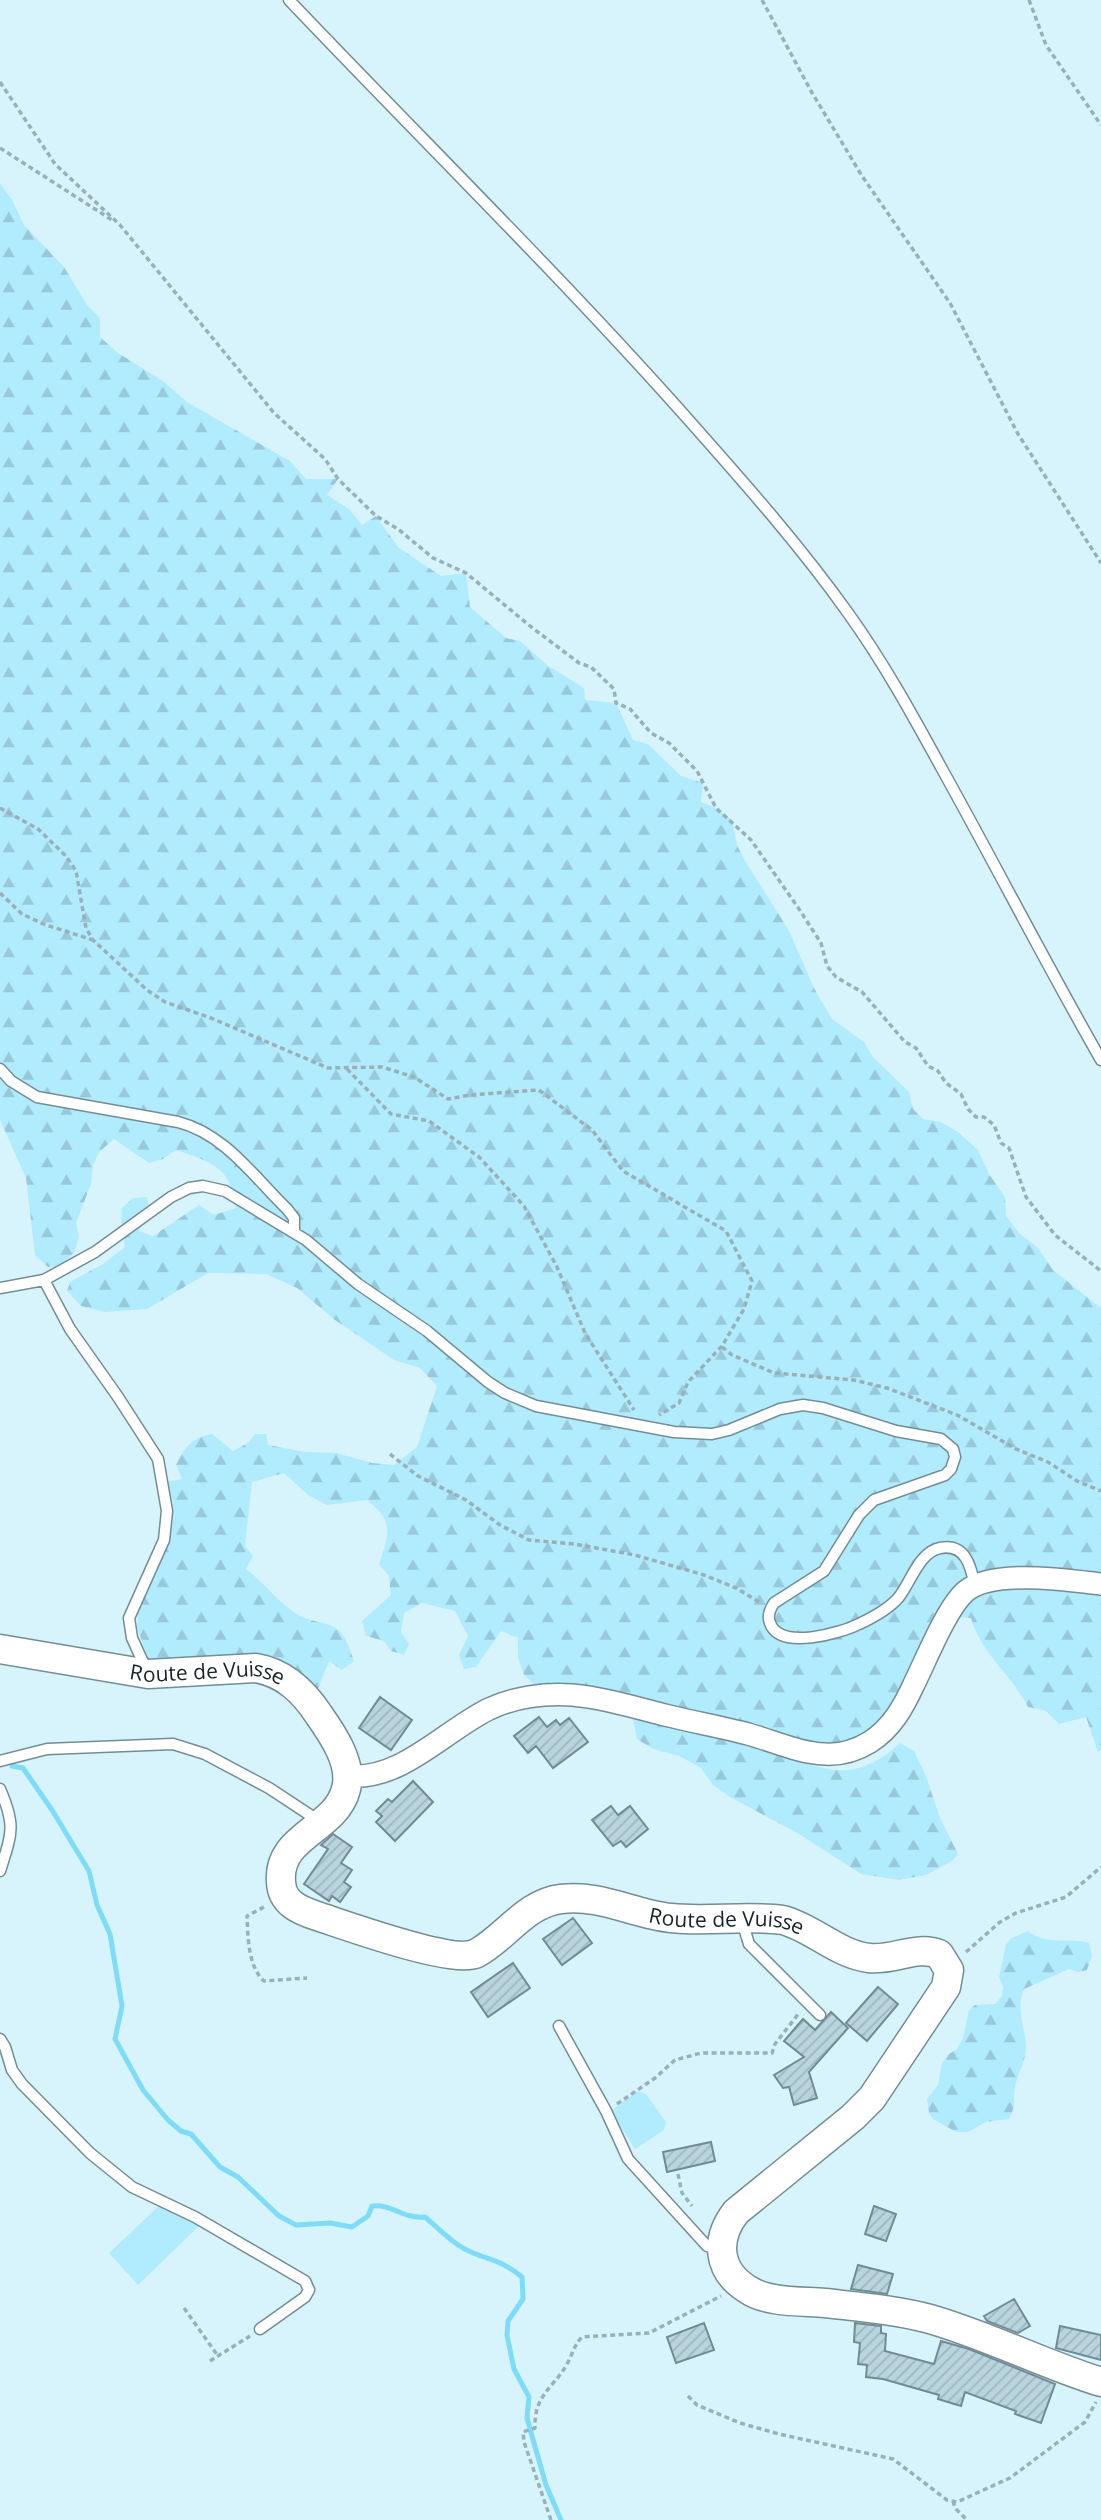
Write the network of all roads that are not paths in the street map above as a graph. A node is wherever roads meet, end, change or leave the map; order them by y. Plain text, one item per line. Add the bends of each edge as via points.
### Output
1 (289, 0) edge
2 (1101, 1060) edge
3 (0, 1069) edge
4 (294, 1232) junction
5 (44, 1280) junction
6 (0, 1289) edge
7 (1101, 1584) edge
8 (975, 1586) junction
9 (0, 1649) edge
10 (148, 1674) junction
11 (0, 1761) edge
12 (348, 1776) junction
13 (0, 1789) edge
14 (322, 1822) junction
15 (0, 1871) edge
16 (741, 1918) junction
17 (820, 2015) dead end
18 (559, 2026) dead end
19 (0, 2039) edge
20 (721, 2251) junction
21 (260, 2329) road end
22 (1101, 2382) edge

1 - 2 lane via 638,363 786,530 898,689
3 - 4 lane via 37,1097 200,1129 227,1147 287,1209 294,1218
4 - 5 lane via 225,1191 189,1188 95,1252
4 - 8 lane via 488,1382 552,1411 712,1434 803,1405 941,1439 953,1449 954,1463 945,1475 890,1493 865,1507 824,1571 770,1608 769,1623 780,1634 810,1639 857,1626 891,1605 925,1558 940,1548 965,1554
5 - 6 lane
5 - 10 lane via 70,1329 158,1459 167,1511 164,1540 129,1618
7 - 8 street via 1033,1578
8 - 12 street via 958,1601 893,1721 871,1742 846,1753 810,1752 606,1700 554,1695 491,1708 402,1762 372,1774
9 - 10 street, Route de Vuisse
10 - 12 street, Route de Vuisse via 240,1668 277,1675 298,1689 315,1709 337,1745
11 - 14 lane via 47,1749 173,1744 205,1754
12 - 14 street via 342,1801
13 - 15 lane via 12,1824
14 - 16 street, Route de Vuisse via 293,1845 284,1859 281,1883 285,1896 298,1909 437,1952 462,1956 477,1952 532,1910 559,1899 600,1900 669,1918
16 - 17 lane via 749,1944
16 - 20 street, Route de Vuisse via 789,1921 867,1958 935,1952 948,1966 948,1982 878,2091 736,2212 726,2228
18 - 20 lane via 628,2159 707,2246
19 - 21 lane via 22,2084 90,2153 132,2187 306,2281 309,2290 305,2297
20 - 22 street via 726,2269 741,2285 761,2296 928,2319

